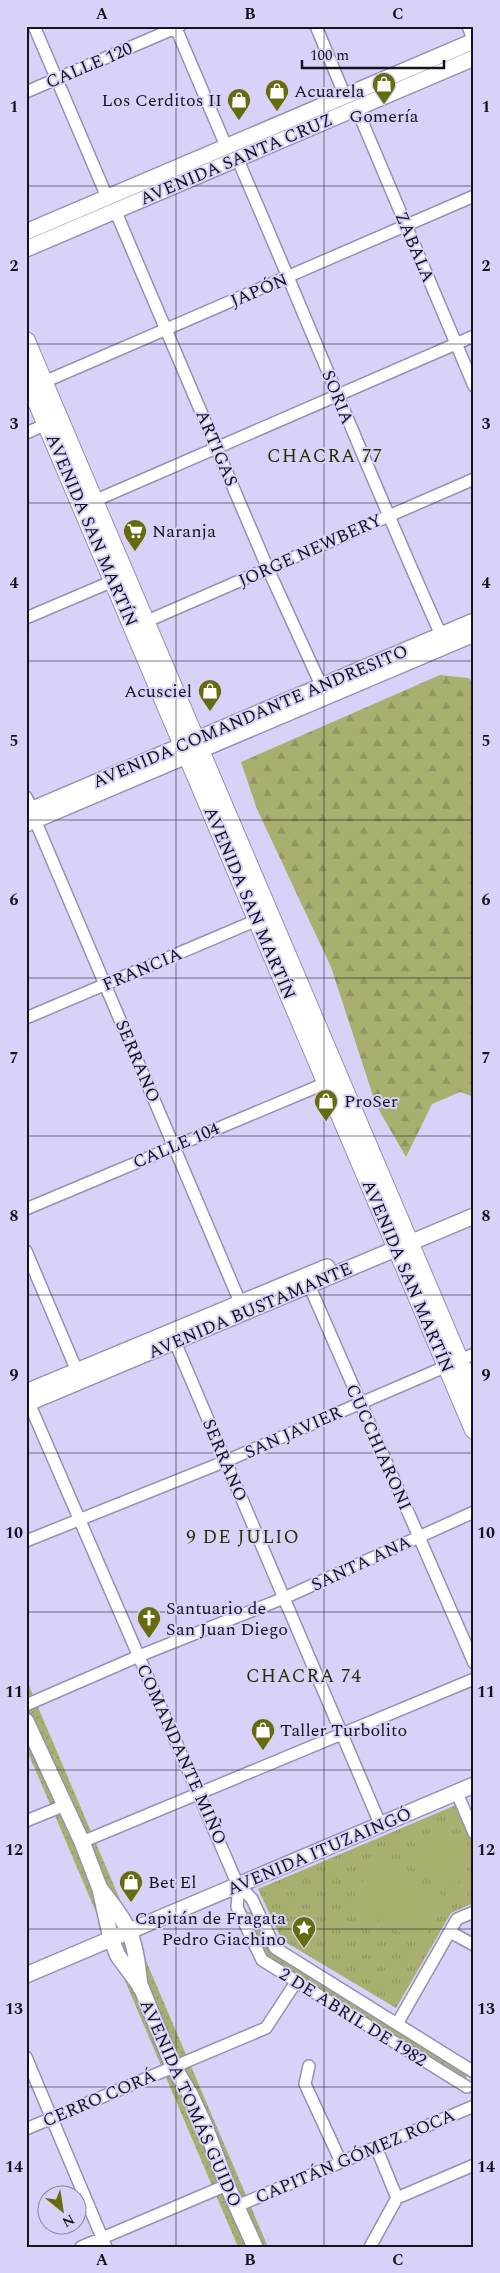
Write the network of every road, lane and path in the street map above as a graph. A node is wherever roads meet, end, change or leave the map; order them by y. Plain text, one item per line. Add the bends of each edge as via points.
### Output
1 (34, 26) edge
2 (316, 26) edge
3 (470, 26) edge
4 (177, 27) edge
5 (474, 36) edge
6 (474, 41) edge
7 (474, 58) edge
8 (56, 79) junction
9 (26, 92) edge
10 (345, 96) junction
11 (356, 107) junction
12 (226, 146) junction
13 (237, 158) junction
14 (474, 196) edge
15 (111, 204) junction
16 (405, 224) junction
17 (26, 232) edge
18 (26, 249) edge
19 (289, 277) junction
20 (166, 330) junction
21 (474, 336) edge
22 (26, 341) edge
23 (456, 344) junction
24 (26, 376) edge
25 (44, 382) junction
26 (474, 386) edge
27 (338, 396) junction
28 (47, 424) junction
29 (26, 433) edge
30 (217, 448) junction
31 (474, 479) edge
32 (94, 500) junction
33 (388, 516) junction
34 (268, 569) junction
35 (113, 581) junction
36 (26, 618) edge
37 (474, 621) edge
38 (146, 622) junction
39 (474, 634) edge
40 (441, 635) junction
41 (320, 685) junction
42 (192, 748) junction
43 (29, 812) edge
44 (257, 920) junction
45 (105, 984) junction
46 (26, 1018) edge
47 (326, 1083) junction
48 (174, 1146) junction
49 (474, 1206) edge
50 (26, 1209) edge
51 (474, 1216) edge
52 (401, 1242) junction
53 (26, 1251) edge
54 (309, 1286) junction
55 (240, 1302) junction
56 (175, 1342) junction
57 (460, 1360) edge
58 (77, 1371) junction
59 (474, 1394) edge
60 (27, 1400) edge
61 (360, 1403) junction
62 (474, 1430) edge
63 (226, 1461) junction
64 (474, 1512) edge
65 (79, 1519) junction
66 (419, 1537) junction
67 (26, 1541) edge
68 (284, 1598) junction
69 (139, 1656) junction
70 (474, 1663) edge
71 (474, 1679) edge
72 (26, 1705) edge
73 (26, 1720) edge
74 (342, 1733) junction
75 (474, 1785) edge
76 (200, 1793) junction
77 (456, 1793) junction
78 (64, 1806) junction
79 (26, 1821) edge
80 (381, 1826) junction
81 (474, 1833) edge
82 (82, 1842) junction
83 (239, 1885) junction
84 (100, 1889) junction
85 (474, 1912) edge
86 (130, 1932) junction
87 (450, 1932) junction
88 (111, 1939) junction
89 (474, 1945) edge
90 (26, 1975) edge
91 (296, 1982) junction
92 (140, 1987) junction
93 (397, 2024) junction
94 (28, 2065) edge
95 (173, 2066) junction
96 (309, 2066) dead end
97 (471, 2079) edge
98 (474, 2100) edge
99 (474, 2106) edge
100 (52, 2118) junction
101 (26, 2129) edge
102 (376, 2147) junction
103 (341, 2162) junction
104 (474, 2166) edge
105 (227, 2185) junction
106 (397, 2198) junction
107 (237, 2206) junction
108 (105, 2242) edge
109 (81, 2247) edge
110 (255, 2247) edge
111 (370, 2247) edge

1 - 8 street, ARTIGAS
2 - 10 street
3 - 5 main road
4 - 8 street, CALLE 120
4 - 12 street
6 - 10 main road, AVENIDA SANTA CRUZ
7 - 11 main road, AVENIDA SANTA CRUZ
8 - 9 street, CALLE 120
8 - 15 street, ARTIGAS
10 - 12 main road, AVENIDA SANTA CRUZ
11 - 13 main road, AVENIDA SANTA CRUZ
11 - 16 street, ZABALA
12 - 15 main road, AVENIDA SANTA CRUZ
13 - 15 main road, AVENIDA SANTA CRUZ
13 - 19 street, SORIA
14 - 16 street, JAPÓN
15 - 17 main road, AVENIDA SANTA CRUZ
15 - 18 main road, AVENIDA SANTA CRUZ
15 - 20 street, ARTIGAS
16 - 19 street, JAPÓN
16 - 23 street, ZABALA
19 - 20 street, JAPÓN
19 - 27 street, SORIA
20 - 25 street, JAPÓN
20 - 30 street, ARTIGAS
21 - 23 street
22 - 25 main road, AVENIDA SAN MARTÍN
23 - 26 street, ZABALA
23 - 27 street
24 - 28 main road, AVENIDA SAN MARTÍN
25 - 32 main road, AVENIDA SAN MARTÍN
27 - 30 street
27 - 33 street, SORIA
28 - 29 street
28 - 35 main road, AVENIDA SAN MARTÍN
30 - 32 street
30 - 34 street, ARTIGAS
31 - 33 street, JORGE NEWBERY
32 - 38 main road, AVENIDA SAN MARTÍN
33 - 34 street, JORGE NEWBERY
33 - 40 street, SORIA
34 - 38 street, JORGE NEWBERY
34 - 41 street, ARTIGAS
35 - 36 street
35 - 42 main road, AVENIDA SAN MARTÍN
37 - 40 main road, AVENIDA COMANDANTE ANDRESITO
38 - 42 main road, AVENIDA SAN MARTÍN
39 - 42 main road, AVENIDA COMANDANTE ANDRESITO
40 - 41 main road, AVENIDA COMANDANTE ANDRESITO
41 - 42 main road, AVENIDA COMANDANTE ANDRESITO
42 - 43 main road, AVENIDA COMANDANTE ANDRESITO
42 - 44 main road, AVENIDA SAN MARTÍN
42 - 52 main road, AVENIDA SAN MARTÍN
43 - 45 street, SERRANO
44 - 45 street, FRANCIA
44 - 47 main road, AVENIDA SAN MARTÍN
45 - 46 street, FRANCIA
45 - 48 street, SERRANO
47 - 48 street, CALLE 104
47 - 52 main road, AVENIDA SAN MARTÍN
48 - 50 street, CALLE 104
48 - 55 street, SERRANO
49 - 52 main road, AVENIDA BUSTAMANTE
51 - 52 main road, AVENIDA BUSTAMANTE
52 - 54 main road, AVENIDA BUSTAMANTE
52 - 55 main road, AVENIDA BUSTAMANTE
52 - 57 main road, AVENIDA SAN MARTÍN
53 - 58 street
54 - 56 main road, AVENIDA BUSTAMANTE
54 - 61 street, CUCCHIARONI
55 - 58 main road, AVENIDA BUSTAMANTE
56 - 60 main road, AVENIDA BUSTAMANTE
56 - 63 street, SERRANO
57 - 59 main road, AVENIDA SAN MARTÍN
57 - 61 street, SAN JAVIER
57 - 62 main road, AVENIDA SAN MARTÍN
58 - 60 main road, AVENIDA BUSTAMANTE
60 - 65 street, COMANDANTE MIÑO
61 - 63 street, SAN JAVIER
61 - 66 street, CUCCHIARONI
63 - 65 street, SAN JAVIER
63 - 68 street, SERRANO
64 - 66 street, SANTA ANA
65 - 67 street, SAN JAVIER
65 - 69 street, COMANDANTE MIÑO
66 - 68 street, SANTA ANA
66 - 70 street, CUCCHIARONI
68 - 69 street, SANTA ANA
68 - 74 street, SERRANO
69 - 72 street, SANTA ANA
69 - 76 street, COMANDANTE MIÑO
71 - 74 street
73 - 78 main road, AVENIDA TOMÁS GUIDO
74 - 76 street
74 - 80 street, SERRANO
75 - 77 main road, AVENIDA ITUZAINGÓ
76 - 82 street
76 - 83 street, COMANDANTE MIÑO
77 - 80 main road, AVENIDA ITUZAINGÓ
77 - 81 street
78 - 79 street
78 - 82 main road, AVENIDA TOMÁS GUIDO
80 - 83 main road, AVENIDA ITUZAINGÓ
82 - 84 main road, AVENIDA TOMÁS GUIDO
83 - 86 main road, AVENIDA ITUZAINGÓ
83 - 91 street, 2 DE ABRIL DE 1982 via 237,1907 262,1960
83 - 93 street, 2 DE ABRIL DE 1982 via 252,1899 275,1948
84 - 86 main road, AVENIDA TOMÁS GUIDO via 124,1919
84 - 88 main road, AVENIDA TOMÁS GUIDO
85 - 87 street via 457,1919
86 - 88 main road, AVENIDA ITUZAINGÓ
86 - 92 main road, AVENIDA TOMÁS GUIDO via 137,1950
87 - 89 street
87 - 93 street
88 - 90 main road, AVENIDA ITUZAINGÓ
88 - 92 main road, AVENIDA TOMÁS GUIDO via 118,1956
91 - 95 street, CERRO CORÁ via 266,2028
91 - 97 street, 2 DE ABRIL DE 1982
92 - 95 main road, AVENIDA TOMÁS GUIDO
93 - 97 street, 2 DE ABRIL DE 1982
94 - 100 street
95 - 100 street, CERRO CORÁ
95 - 105 main road, AVENIDA TOMÁS GUIDO via 206,2126
96 - 103 street via 305,2084
97 - 98 street
99 - 102 street, CAPITÁN GÓMEZ ROCA
100 - 101 street, CERRO CORÁ
100 - 108 street
102 - 103 street, CAPITÁN GÓMEZ ROCA
102 - 106 street
103 - 107 street, CAPITÁN GÓMEZ ROCA
104 - 106 street
105 - 107 main road, AVENIDA TOMÁS GUIDO
105 - 108 street
106 - 111 street
107 - 110 main road, AVENIDA TOMÁS GUIDO
108 - 109 street

